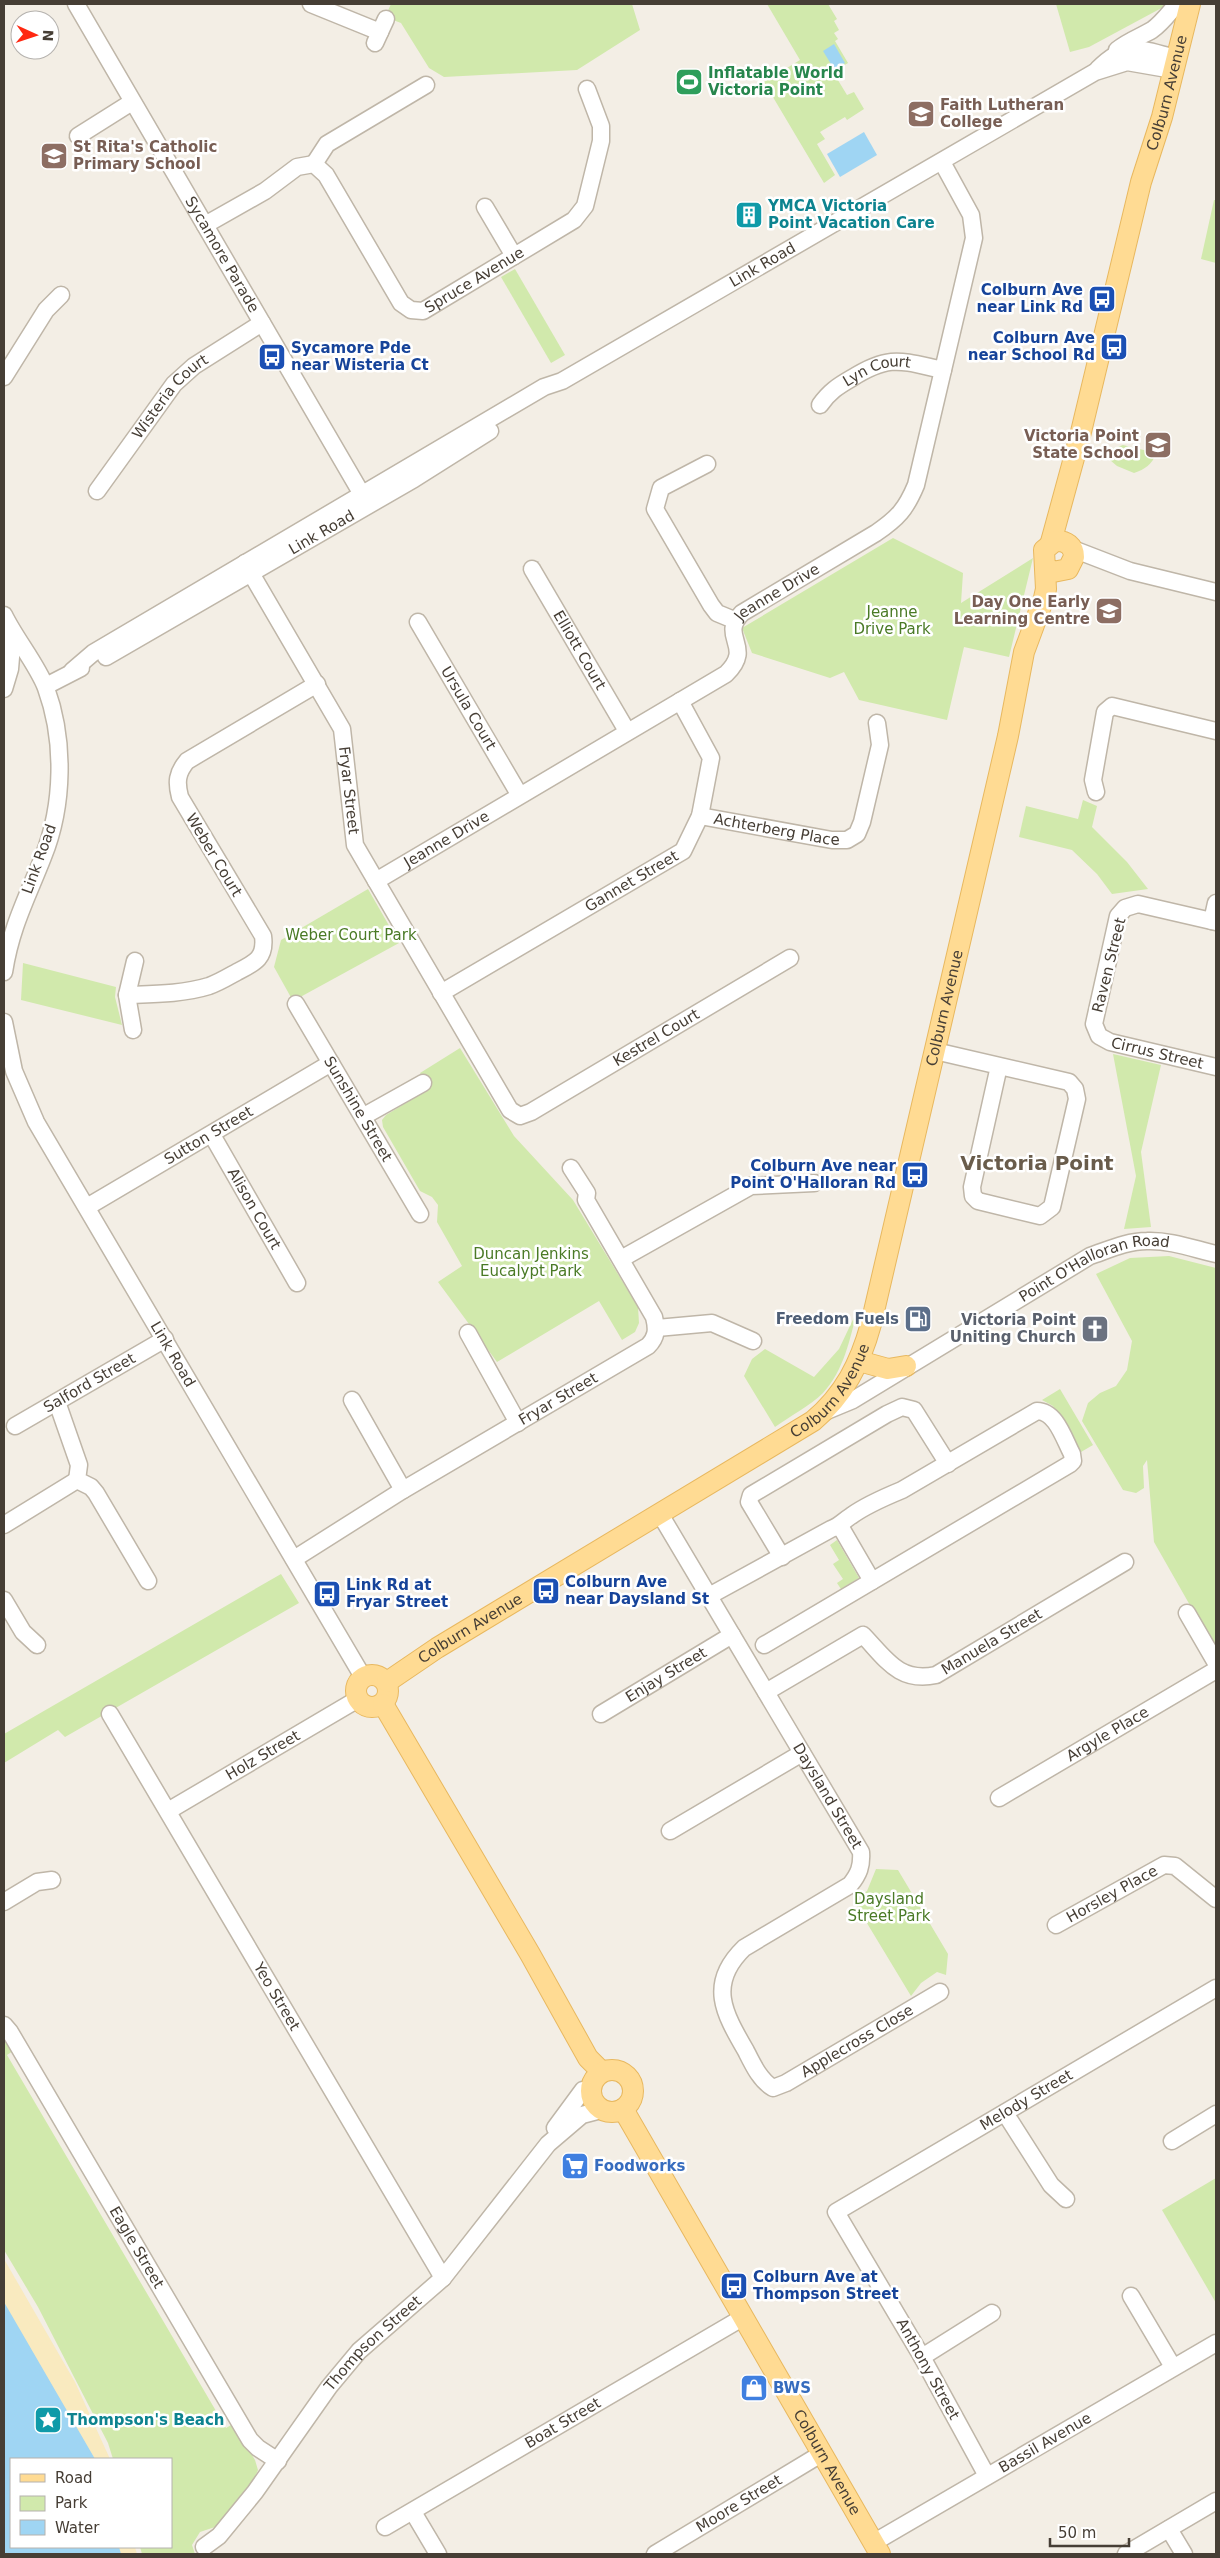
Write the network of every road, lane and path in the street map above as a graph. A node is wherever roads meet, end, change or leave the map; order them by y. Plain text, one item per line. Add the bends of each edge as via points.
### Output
1 (77, 4) edge
2 (311, 4) edge
3 (1177, 4) edge
4 (1190, 4) edge
5 (380, 32) dead end
6 (1114, 53) junction
7 (1169, 62) junction
8 (1095, 72) junction
9 (426, 85) dead end
10 (587, 89) dead end
11 (132, 102) junction
12 (78, 136) dead end
13 (942, 162) junction
14 (314, 164) junction
15 (485, 207) dead end
16 (205, 225) junction
17 (514, 256) junction
18 (61, 296) dead end
19 (262, 323) junction
20 (943, 370) junction
21 (4, 377) edge
22 (820, 404) dead end
23 (707, 464) dead end
24 (97, 491) dead end
25 (365, 499) junction
26 (1062, 556) junction
27 (248, 568) junction
28 (532, 569) dead end
29 (1216, 592) edge
30 (4, 615) edge
31 (734, 620) junction
32 (418, 622) dead end
33 (12, 633) junction
34 (317, 684) junction
35 (46, 686) junction
36 (4, 689) edge
37 (680, 702) junction
38 (878, 723) dead end
39 (627, 731) junction
40 (1216, 731) edge
41 (1096, 792) dead end
42 (519, 794) junction
43 (700, 816) junction
44 (376, 881) junction
45 (1216, 903) edge
46 (1214, 922) edge
47 (790, 958) dead end
48 (135, 961) dead end
49 (4, 972) edge
50 (442, 993) junction
51 (127, 995) junction
52 (296, 1004) dead end
53 (4, 1022) edge
54 (133, 1030) dead end
55 (1099, 1036) joint
56 (935, 1051) junction
57 (331, 1063) junction
58 (999, 1066) junction
59 (1216, 1067) edge
60 (422, 1083) dead end
61 (364, 1116) junction
62 (520, 1116) joint
63 (212, 1135) junction
64 (572, 1168) dead end
65 (814, 1183) dead end
66 (86, 1207) junction
67 (420, 1214) dead end
68 (1216, 1254) edge
69 (621, 1259) junction
70 (297, 1283) dead end
71 (657, 1328) junction
72 (468, 1333) dead end
73 (165, 1339) junction
74 (753, 1341) dead end
75 (859, 1361) junction
76 (906, 1366) junction
77 (352, 1400) dead end
78 (57, 1402) junction
79 (824, 1412) junction
80 (518, 1423) junction
81 (15, 1426) dead end
82 (948, 1464) junction
83 (77, 1480) junction
84 (403, 1490) junction
85 (660, 1514) junction
86 (4, 1525) edge
87 (840, 1526) junction
88 (782, 1557) junction
89 (294, 1559) junction
90 (1125, 1562) dead end
91 (148, 1581) dead end
92 (872, 1581) junction
93 (709, 1596) junction
94 (4, 1600) edge
95 (1187, 1613) dead end
96 (732, 1635) junction
97 (37, 1645) dead end
98 (764, 1645) dead end
99 (1216, 1663) edge
100 (1216, 1670) edge
101 (363, 1677) junction
102 (387, 1682) junction
103 (766, 1692) junction
104 (358, 1698) junction
105 (383, 1704) junction
106 (110, 1714) dead end
107 (601, 1714) dead end
108 (802, 1753) junction
109 (999, 1798) dead end
110 (168, 1811) junction
111 (670, 1831) dead end
112 (52, 1880) dead end
113 (1216, 1899) edge
114 (4, 1902) edge
115 (1056, 1925) dead end
116 (1216, 1988) edge
117 (940, 1992) dead end
118 (4, 2025) edge
119 (602, 2072) junction
120 (773, 2088) joint
121 (591, 2090) junction
122 (623, 2109) junction
123 (602, 2110) junction
124 (1005, 2113) junction
125 (1216, 2114) edge
126 (1172, 2141) dead end
127 (548, 2144) junction
128 (1066, 2199) dead end
129 (836, 2212) joint
130 (443, 2278) junction
131 (1131, 2296) dead end
132 (992, 2313) dead end
133 (742, 2318) junction
134 (1216, 2343) edge
135 (922, 2357) junction
136 (1173, 2368) junction
137 (822, 2454) junction
138 (278, 2461) junction
139 (987, 2476) junction
140 (1216, 2501) edge
141 (413, 2512) junction
142 (385, 2527) dead end
143 (1169, 2529) junction
144 (204, 2547) dead end
145 (876, 2548) edge
146 (438, 2554) edge
147 (655, 2554) edge
148 (1126, 2554) edge
149 (1184, 2554) edge

1 - 11 street, Sycamore Parade
2 - 5 street
3 - 6 street, Link Road via 1162,22
3 - 7 main road, Colburn Avenue
4 - 7 main road, Colburn Avenue
6 - 7 street via 1133,49
6 - 8 street, Link Road
7 - 8 street, Link Road via 1127,62
7 - 26 main road, Colburn Avenue via 1162,116 1141,182 1077,448
8 - 13 street, Link Road
9 - 14 street via 327,144
10 - 17 street, Spruce Avenue via 601,126 601,141 585,206 574,220
11 - 12 street
11 - 16 street, Sycamore Parade
13 - 20 street, Jeanne Drive via 970,215 974,238
13 - 25 street, Link Road via 562,381 544,387
14 - 16 street via 297,167
14 - 17 street, Spruce Avenue via 326,175 401,303 411,310 423,311
15 - 17 street
16 - 19 street, Sycamore Parade
18 - 21 street via 46,310
19 - 24 street, Wisteria Court via 194,366 174,384
19 - 25 street, Sycamore Parade
20 - 22 street, Lyn Court via 885,361 872,365 829,392
20 - 31 street, Jeanne Drive via 916,485 907,507 876,533
23 - 31 street via 661,488 655,509 710,605 718,613
25 - 27 street, Link Road
26 - 29 street
26 - 56 main road, Colburn Avenue via 1046,589 1024,652 1008,736
27 - 34 street, Fryar Street
27 - 35 street, Link Road via 100,661 72,671
28 - 39 street, Elliott Court
30 - 33 street
31 - 37 street, Jeanne Drive via 733,635 739,648 735,666
32 - 42 street, Ursula Court
33 - 35 street
33 - 36 street via 10,669
34 - 44 street, Fryar Street via 342,729 355,845
34 - 51 street, Weber Court via 187,761 179,771 177,785 180,797 263,936 265,946 261,956 253,964 211,986
35 - 49 street, Link Road via 55,718 58,794 44,855 11,933
37 - 39 street, Jeanne Drive
37 - 43 street, Gannet Street via 711,758
38 - 43 street, Achterberg Place via 880,745 862,822 857,834 847,840
39 - 42 street, Jeanne Drive
40 - 41 street via 1112,706 1105,712 1092,780
42 - 44 street, Jeanne Drive
43 - 50 street, Gannet Street via 683,851
44 - 50 street, Fryar Street
45 - 46 street
46 - 55 street, Raven Street via 1138,904 1125,908 1118,916 1094,1024
47 - 62 street, Kestrel Court
48 - 51 street
50 - 62 street, Fryar Street via 510,1110
51 - 54 street
52 - 57 street, Sunshine Street
53 - 66 street, Link Road via 8,1050 23,1095
55 - 59 street, Cirrus Street via 1110,1042
56 - 58 street
56 - 75 main road, Colburn Avenue via 871,1324
57 - 61 street, Sunshine Street
57 - 63 street, Sutton Street
58 - 58 street via 1069,1082 1076,1089 1077,1099 1052,1207 1040,1216 978,1201 973,1196 972,1187
60 - 61 street
61 - 67 street, Sunshine Street
63 - 66 street, Sutton Street
63 - 70 street, Alison Court
64 - 69 street via 587,1193 586,1200
65 - 69 street via 751,1186
66 - 73 street, Link Road
68 - 76 street, Point O'Halloran Road via 1166,1242 1146,1241 1090,1256
69 - 71 street
71 - 74 street via 712,1323
71 - 80 street, Fryar Street via 654,1340 648,1346
72 - 80 street
73 - 78 street, Salford Street
73 - 89 street, Link Road
75 - 76 main road via 888,1369
75 - 79 main road, Colburn Avenue via 848,1384
76 - 79 street, Point O'Halloran Road via 853,1400
77 - 84 street
78 - 81 street, Salford Street
78 - 83 street via 79,1465
79 - 85 main road, Colburn Avenue
80 - 84 street, Fryar Street
82 - 87 street via 850,1516
82 - 88 street via 914,1410 902,1407 887,1414 751,1495 749,1502
82 - 92 street via 1037,1411 1051,1415 1073,1461
83 - 86 street
83 - 91 street via 96,1493
84 - 89 street, Fryar Street
85 - 93 street, Daysland Street
85 - 102 main road, Colburn Avenue via 437,1648
87 - 88 street
87 - 92 street
88 - 93 street
89 - 101 street, Link Road
90 - 103 street, Manuela Street via 936,1675 911,1677 899,1672 863,1635
92 - 98 street
93 - 96 street, Daysland Street
94 - 97 street via 22,1632
95 - 99 street
96 - 103 street, Daysland Street
96 - 107 street, Enjay Street
100 - 109 street, Argyle Place
101 - 102 main road via 378,1675
101 - 104 main road via 357,1685
102 - 105 main road via 389,1692
103 - 108 street, Daysland Street
104 - 105 main road via 369,1707
104 - 110 street, Holz Street
105 - 119 main road via 588,2058
106 - 110 street, Yeo Street
108 - 111 street
108 - 120 street, Daysland Street via 861,1852 862,1865 850,1885 744,1948 726,1972 722,1989 726,2018 764,2082
110 - 130 street, Yeo Street
112 - 114 street via 38,1882
113 - 115 street, Horsley Place via 1175,1866 1164,1865
116 - 124 street, Melody Street
117 - 120 street, Applecross Close
118 - 138 street, Eagle Street via 250,2440
119 - 121 main road via 593,2081
119 - 122 main road via 614,2070 630,2080 631,2099
121 - 123 main road via 592,2099
121 - 127 street, Thompson Street via 583,2090 555,2127
122 - 123 main road via 613,2112
122 - 133 main road, Colburn Avenue
123 - 127 street, Thompson Street via 582,2115
124 - 128 street via 1051,2185
124 - 129 street, Melody Street
125 - 126 street
127 - 130 street, Thompson Street
129 - 135 street, Anthony Street
130 - 138 street, Thompson Street via 359,2351 329,2386
131 - 136 street
132 - 135 street
133 - 137 main road, Colburn Avenue
133 - 141 street, Boat Street
134 - 136 street, Bassil Avenue
135 - 139 street, Anthony Street
136 - 139 street, Bassil Avenue
137 - 145 main road, Colburn Avenue
137 - 147 street, Moore Street
138 - 144 street, Thompson Street via 219,2536
139 - 145 street, Bassil Avenue
140 - 143 street
141 - 142 street, Boat Street
141 - 146 street
143 - 148 street
143 - 149 street

